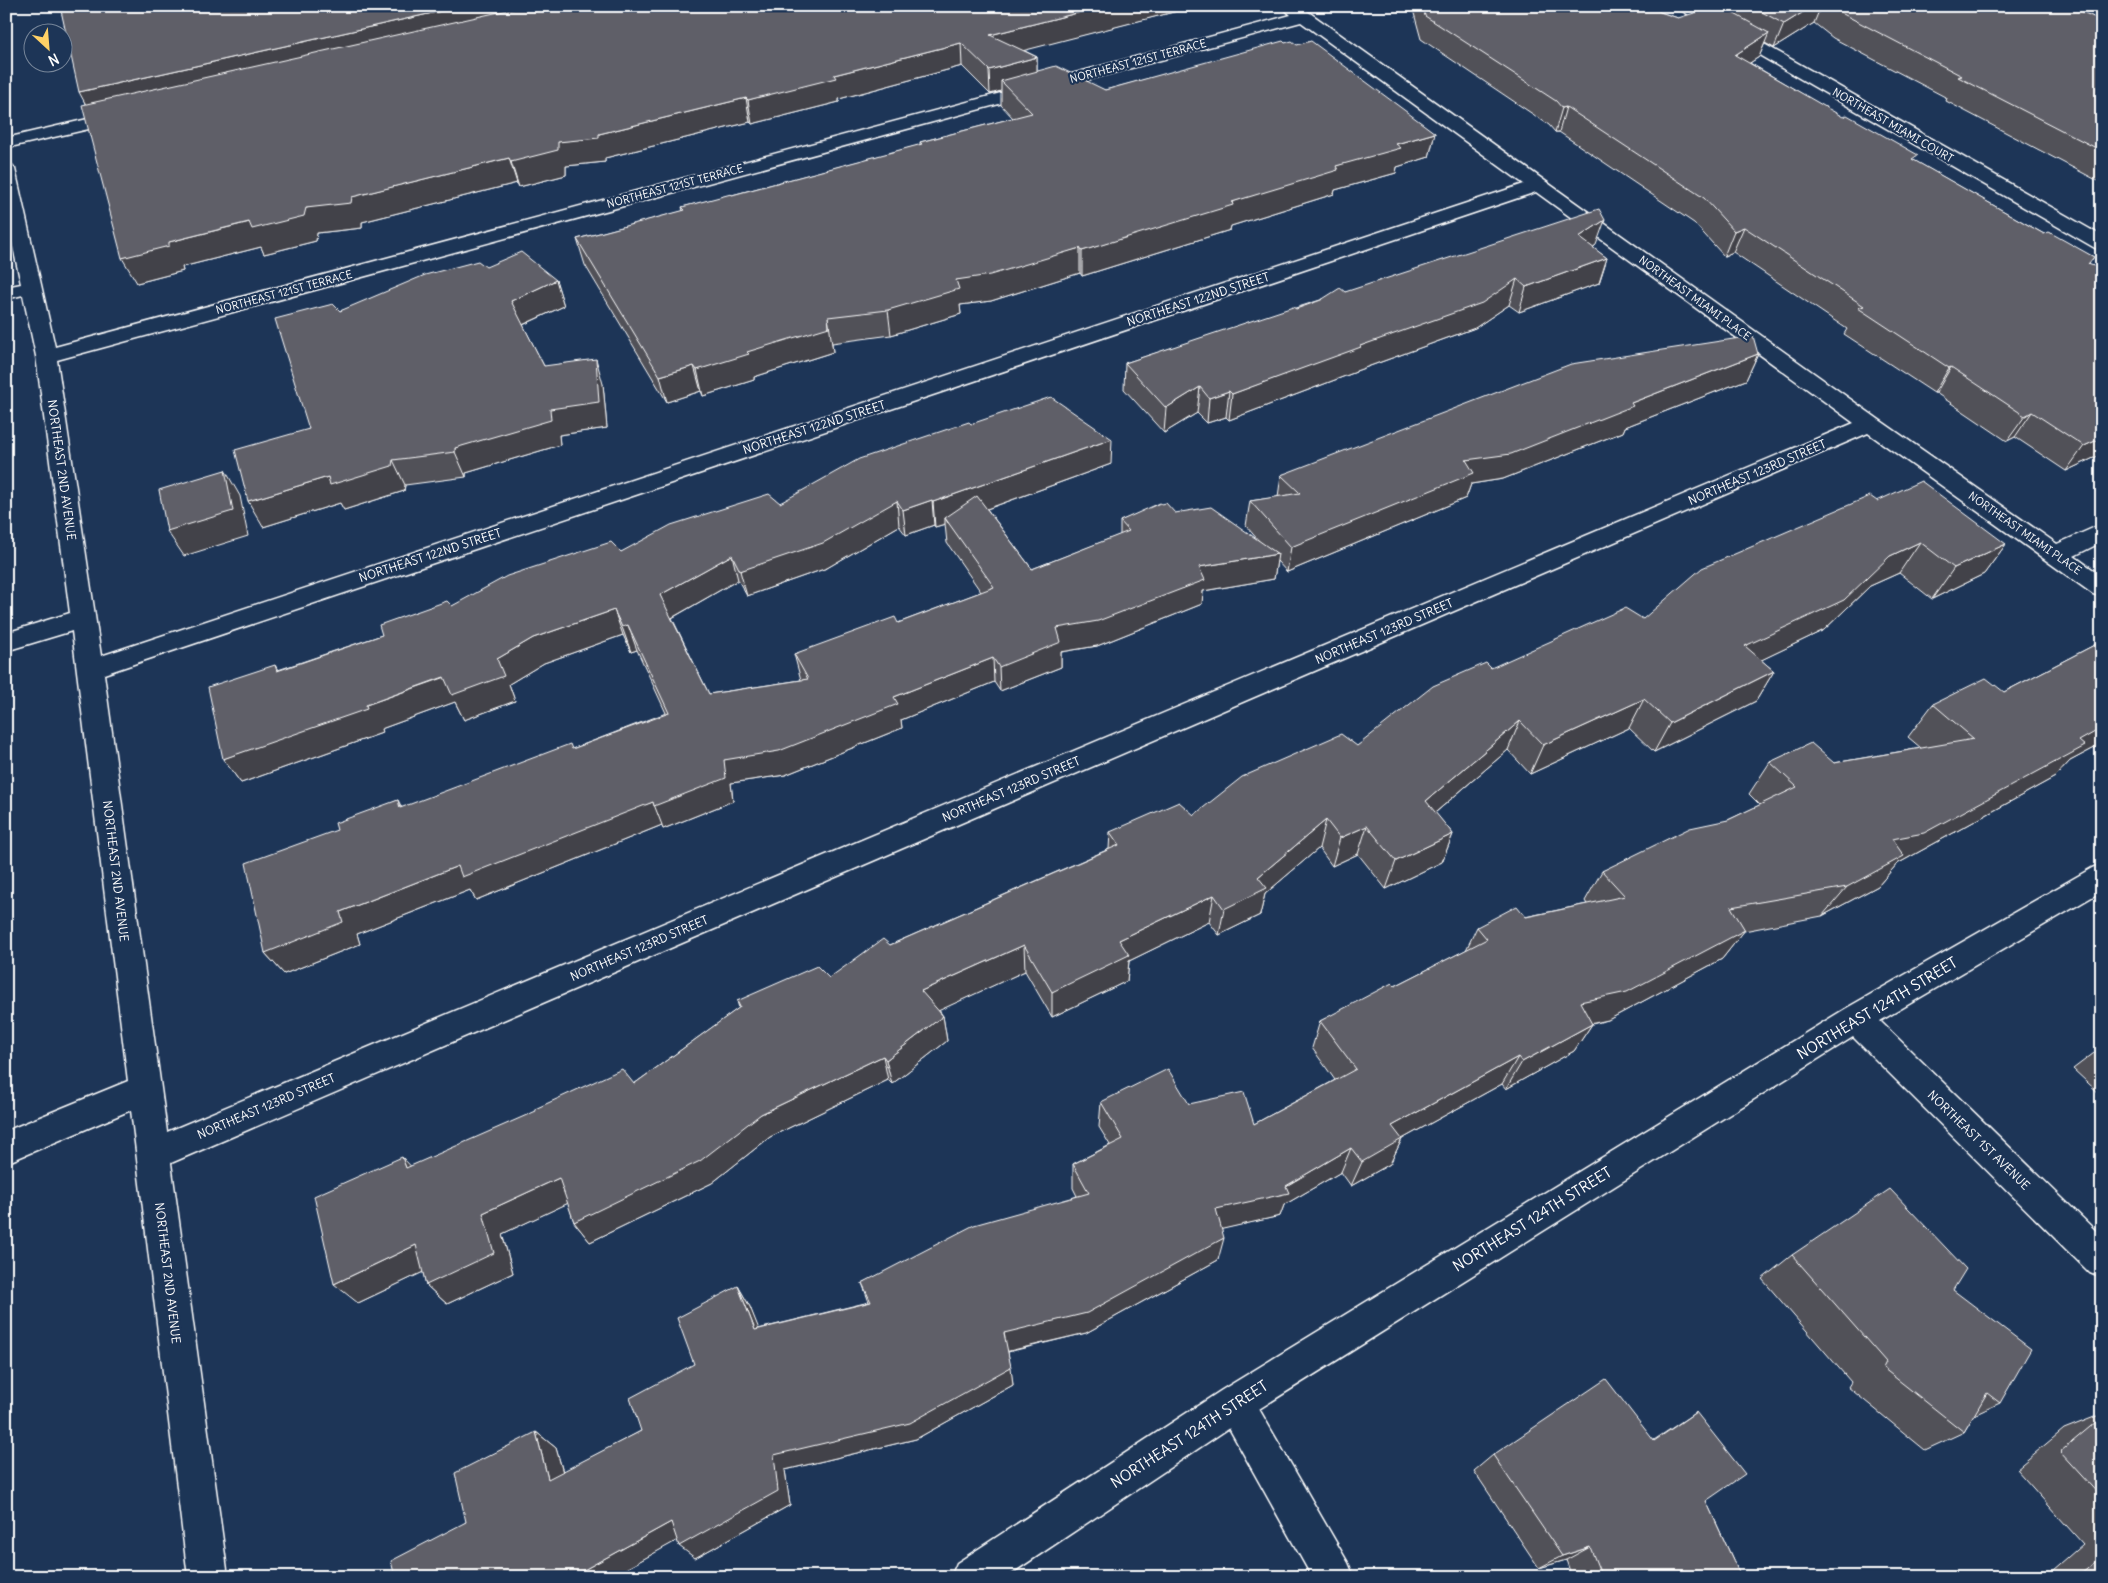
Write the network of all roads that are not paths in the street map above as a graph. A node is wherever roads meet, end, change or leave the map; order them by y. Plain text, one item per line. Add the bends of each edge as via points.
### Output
1 (1685, 6) edge
2 (1297, 11) edge
3 (142, 112) edge
4 (6, 143) edge
5 (6, 169) edge
6 (1537, 186) junction
7 (2102, 244) edge
8 (19, 290) edge
9 (46, 356) junction
10 (1870, 424) junction
11 (2102, 532) edge
12 (2056, 555) junction
13 (2102, 588) edge
14 (83, 618) junction
15 (6, 642) edge
16 (90, 669) junction
17 (2102, 876) edge
18 (1856, 1019) junction
19 (144, 1089) junction
20 (6, 1148) edge
21 (153, 1154) junction
22 (2102, 1261) edge
23 (1235, 1403) junction
24 (208, 1577) edge
25 (971, 1577) edge
26 (1334, 1577) edge

1 - 7 street, NORTHEAST MIAMI COURT
2 - 6 street, NORTHEAST MIAMI PLACE
2 - 9 street, NORTHEAST 121ST TERRACE
3 - 4 street
5 - 8 street, NORTHEAST 2ND AVENUE
6 - 10 street, NORTHEAST MIAMI PLACE
6 - 16 street, NORTHEAST 122ND STREET
8 - 9 street, NORTHEAST 2ND AVENUE
9 - 14 street, NORTHEAST 2ND AVENUE
10 - 12 street, NORTHEAST MIAMI PLACE
10 - 21 street, NORTHEAST 123RD STREET
11 - 12 street
12 - 13 street, NORTHEAST MIAMI PLACE
14 - 15 street
14 - 16 street, NORTHEAST 2ND AVENUE
16 - 19 street, NORTHEAST 2ND AVENUE
17 - 18 street, NORTHEAST 124TH STREET
18 - 22 street, NORTHEAST 1ST AVENUE
18 - 23 street, NORTHEAST 124TH STREET
19 - 20 street
19 - 21 street, NORTHEAST 2ND AVENUE
21 - 24 street, NORTHEAST 2ND AVENUE
23 - 25 street, NORTHEAST 124TH STREET
23 - 26 street

